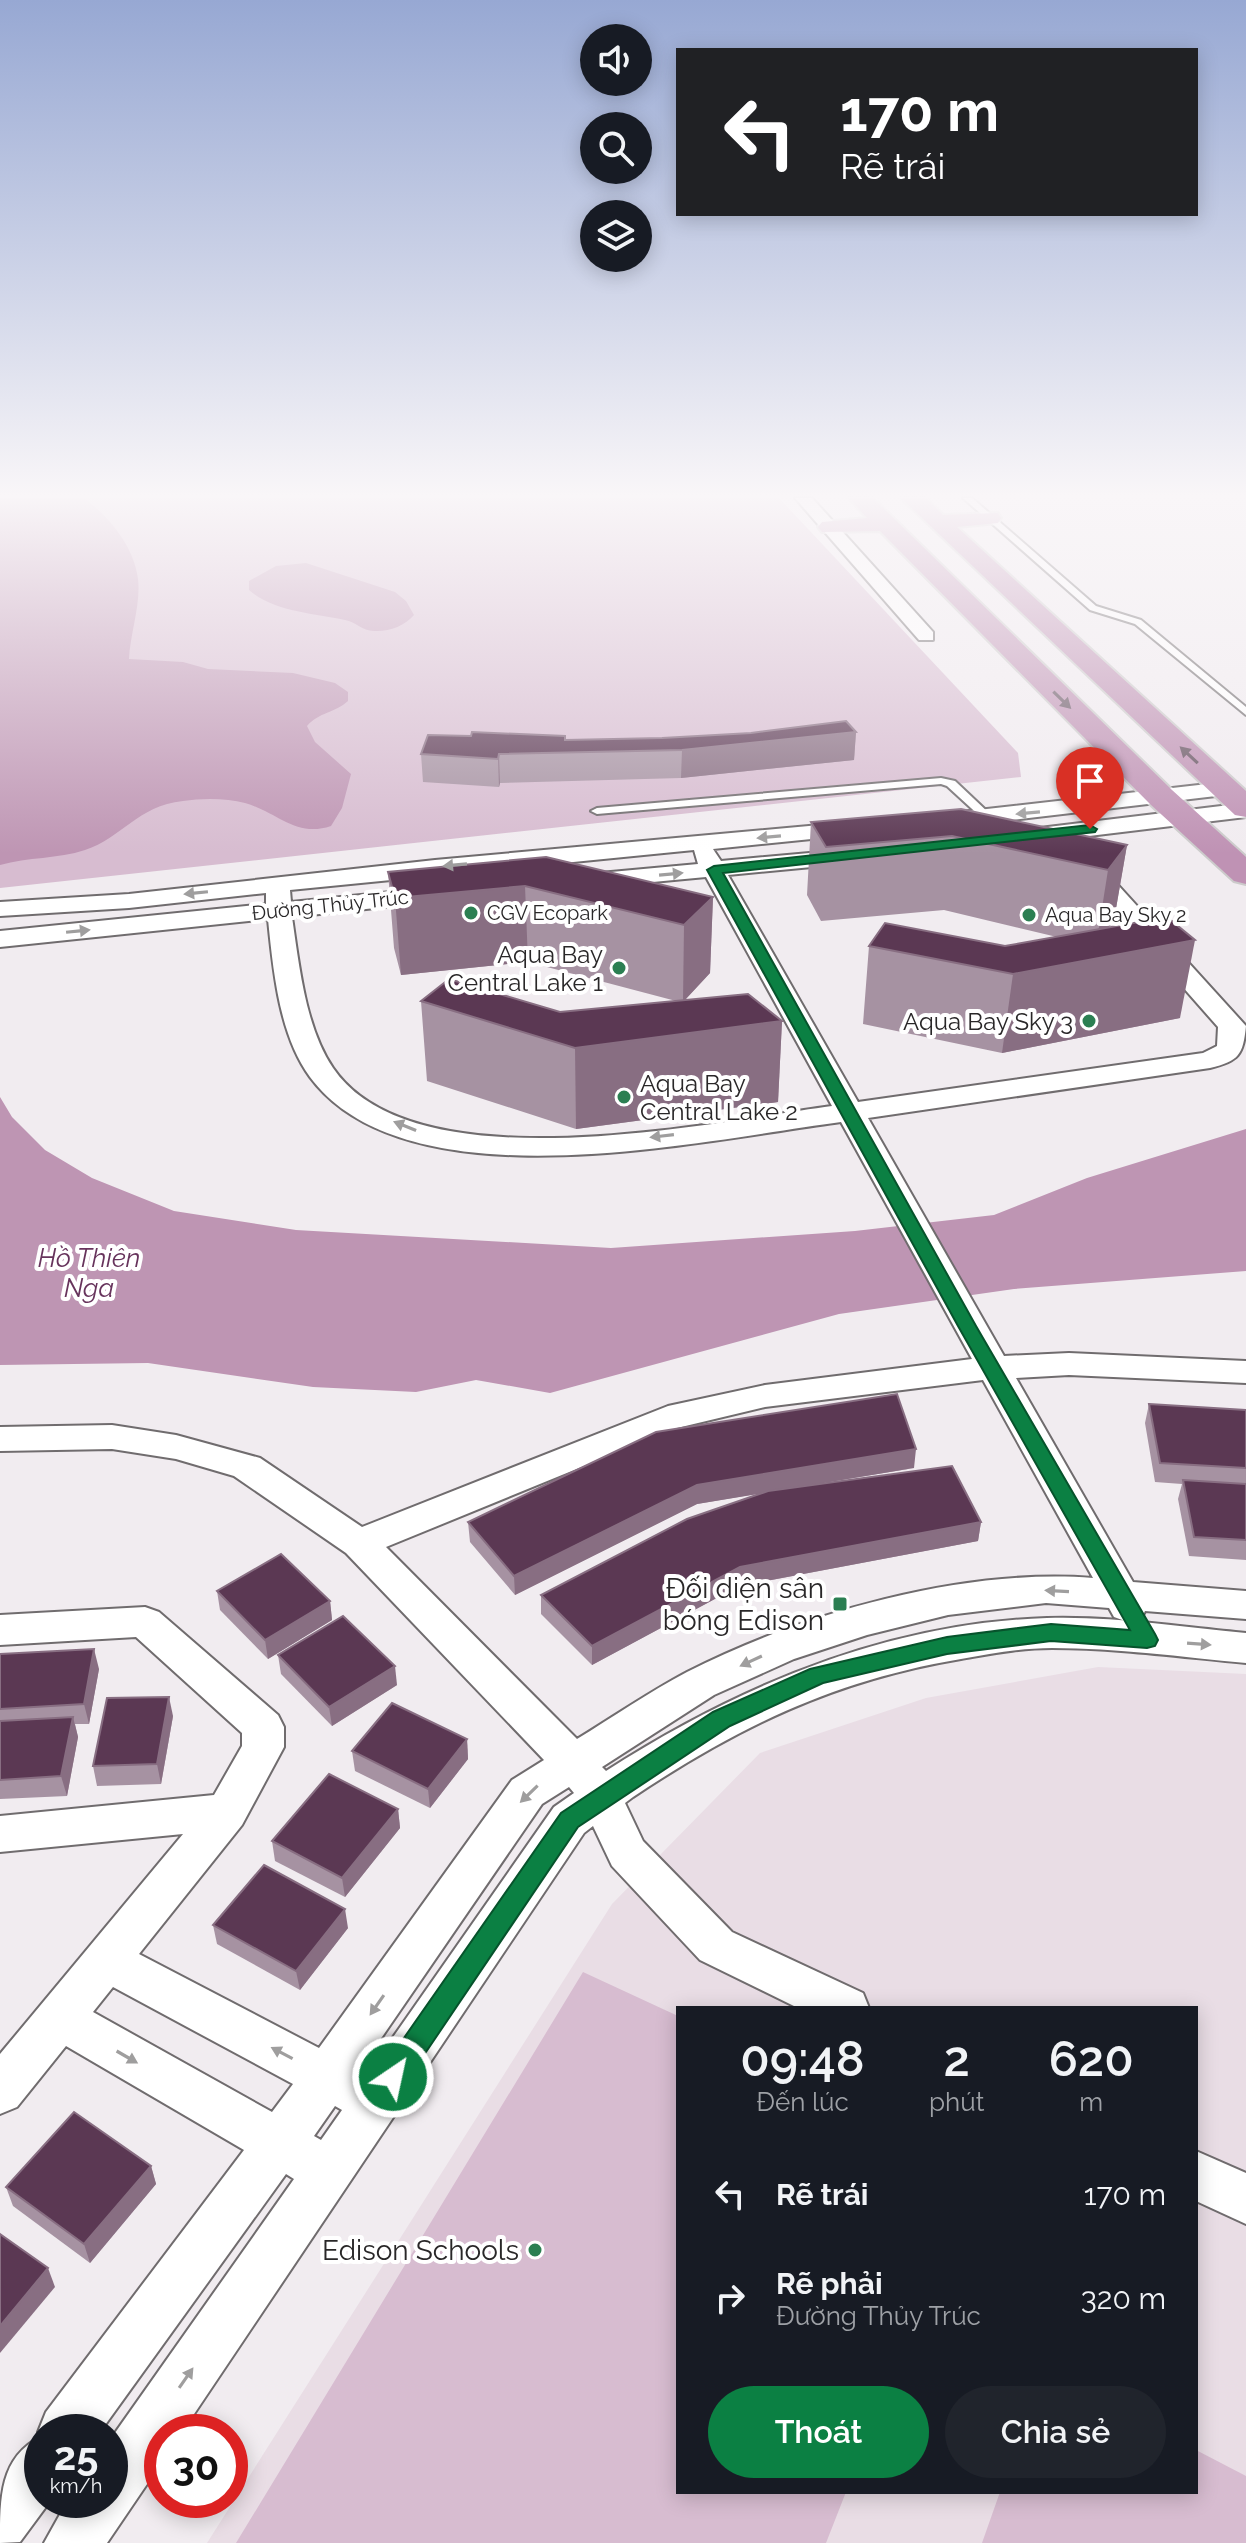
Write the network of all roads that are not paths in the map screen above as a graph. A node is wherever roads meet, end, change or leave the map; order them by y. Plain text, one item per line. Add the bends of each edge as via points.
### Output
1 (909, 617) edge
2 (977, 617) edge
3 (1039, 617) edge
4 (1121, 617) edge
5 (926, 636) dead end
6 (1246, 712) edge
7 (1225, 789) junction
8 (1173, 807) junction
9 (1246, 809) edge
10 (597, 811) dead end
11 (987, 817) junction
12 (926, 822) edge
13 (880, 826) edge
14 (1059, 833) junction
15 (980, 842) edge
16 (698, 844) junction
17 (885, 852) edge
18 (714, 870) junction
19 (1246, 874) edge
20 (558, 884) edge
21 (450, 894) edge
22 (278, 897) junction
23 (0, 909) edge
24 (0, 939) edge
25 (850, 1113) junction
26 (993, 1368) junction
27 (1246, 1372) edge
28 (0, 1439) edge
29 (359, 1543) junction
30 (1121, 1595) junction
31 (1246, 1605) edge
32 (0, 1630) edge
33 (1147, 1640) junction
34 (1246, 1648) edge
35 (573, 1762) junction
36 (601, 1796) junction
37 (227, 1812) junction
38 (0, 1834) edge
39 (107, 1960) junction
40 (842, 2006) edge
41 (60, 2018) junction
42 (326, 2077) junction
43 (0, 2091) edge
44 (375, 2102) junction
45 (279, 2143) junction
46 (328, 2171) junction
47 (1198, 2176) edge
48 (1246, 2199) edge
49 (79, 2414) edge
50 (128, 2463) edge
51 (24, 2489) edge
52 (90, 2518) edge
53 (0, 2522) edge
54 (73, 2543) edge

1 - 5 street
2 -> 8 highway
7 -> 3 highway
4 - 6 lane via 1138,622
7 - 8 street
7 - 9 highway
8 - 9 street
8 -> 11 street
8 - 14 street
8 - 19 highway
10 - 11 lane via 941,781 951,783
11 - 12 street
13 -> 16 street, Đường Thủy Trúc
14 - 15 street
14 - 25 street via 1232,1026 1230,1050 1210,1060
16 - 18 street
16 -> 22 street, Đường Thủy Trúc
17 - 18 street
20 -> 18 street
18 - 25 street
21 - 22 street, Đường Thủy Trúc
22 -> 23 street, Đường Thủy Trúc
24 -> 22 street, Đường Thủy Trúc
25 -> 22 street via 551,1149 490,1146 425,1134 360,1107 322,1073 304,1036
25 - 26 street
26 - 27 street via 1069,1364
26 - 29 street via 765,1396 668,1418
26 - 30 street
28 - 29 street via 112,1437 176,1447 247,1467
29 - 35 street
30 - 31 street
30 - 33 street
30 -> 35 street via 1046,1589 948,1601 865,1621 780,1648 700,1684
32 - 37 street via 130,1621 154,1627 263,1727 263,1747
33 -> 34 street
33 - 36 street via 1038,1634 947,1645 818,1676 721,1719
35 - 36 street
35 -> 42 street via 527,1792
36 - 40 street via 627,1853 716,1946
36 - 44 street via 569,1820
37 - 38 street
37 - 39 street
39 - 41 street
42 -> 39 street
41 - 43 street
41 -> 45 street
42 - 44 street
42 - 45 street
44 - 46 street
45 - 46 street
45 - 49 street
50 -> 46 street
47 - 48 street
51 - 53 street
52 - 54 street

